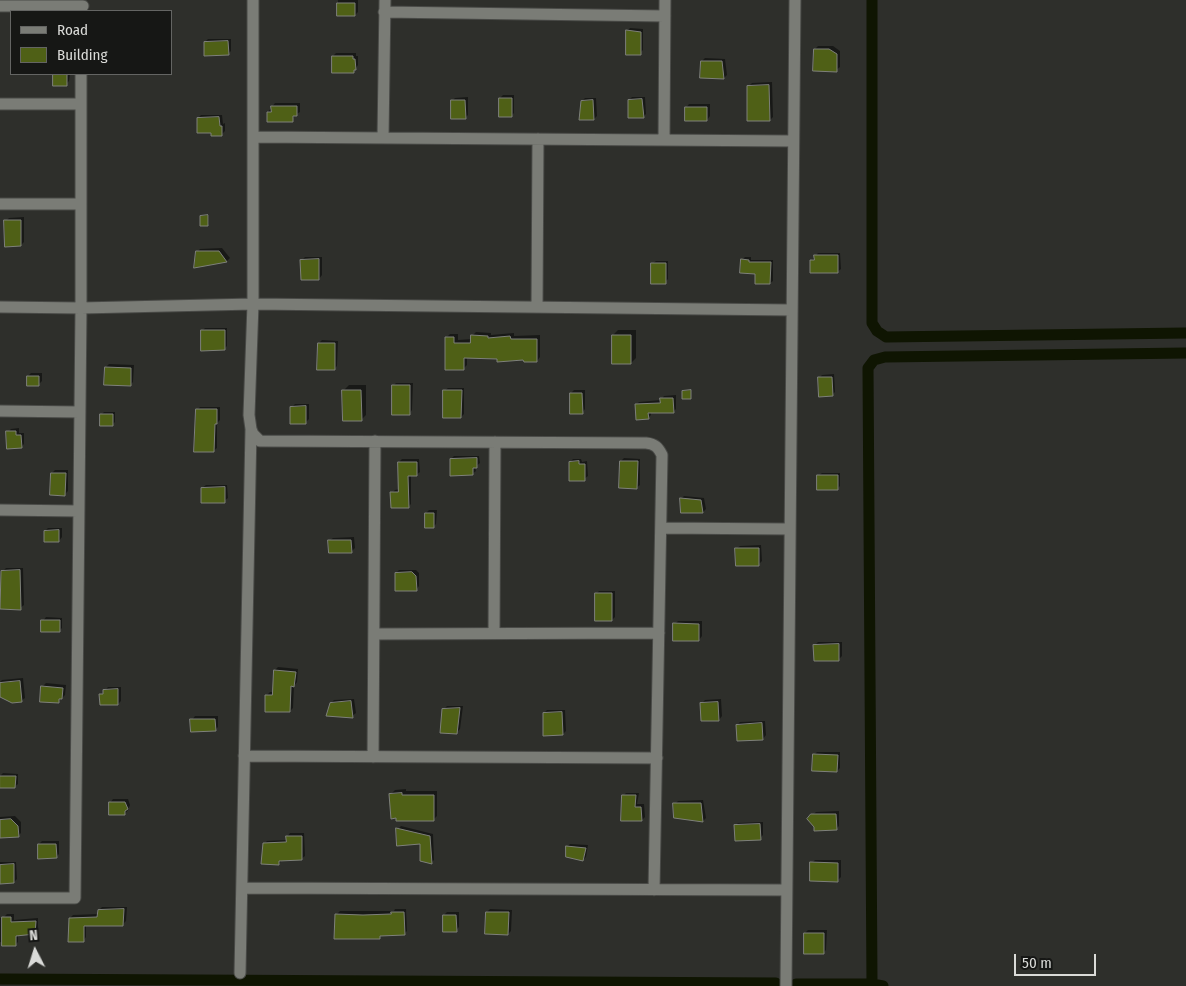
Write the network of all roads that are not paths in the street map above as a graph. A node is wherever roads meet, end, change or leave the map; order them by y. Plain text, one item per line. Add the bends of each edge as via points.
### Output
1 (253, 0) edge
2 (385, 0) edge
3 (665, 0) edge
4 (795, 0) edge
5 (0, 6) edge
6 (83, 6) edge
7 (384, 12) junction
8 (665, 16) junction
9 (81, 75) edge
10 (0, 104) edge
11 (80, 104) junction
12 (253, 137) junction
13 (383, 138) junction
14 (538, 139) junction
15 (664, 140) junction
16 (793, 141) junction
17 (0, 204) edge
18 (81, 204) junction
19 (253, 304) junction
20 (537, 306) junction
21 (0, 307) edge
22 (81, 308) junction
23 (792, 310) junction
24 (0, 411) edge
25 (80, 412) junction
26 (250, 429) junction
27 (375, 441) junction
28 (495, 442) junction
29 (0, 510) edge
30 (79, 511) junction
31 (661, 528) junction
32 (789, 529) junction
33 (494, 633) junction
34 (659, 633) junction
35 (374, 634) junction
36 (244, 756) junction
37 (373, 757) junction
38 (657, 758) junction
39 (242, 888) junction
40 (654, 890) junction
41 (786, 890) junction
42 (0, 898) edge
43 (240, 972) dead end
44 (786, 986) edge

1 - 12 street
2 - 7 street
3 - 8 street
4 - 16 street
5 - 6 street
7 - 8 street
7 - 13 street
8 - 15 street
9 - 11 street
10 - 11 street
11 - 18 street
12 - 13 street
12 - 19 street
13 - 14 street
14 - 15 street
14 - 20 street
15 - 16 street
16 - 23 street
17 - 18 street
18 - 22 street
19 - 20 street
19 - 22 street
19 - 26 street
20 - 23 street
21 - 22 street
22 - 25 street
23 - 32 street
24 - 25 street
25 - 30 street
26 - 27 street via 260,440
26 - 36 street
27 - 28 street
27 - 35 street
28 - 31 street via 653,444 662,456
28 - 33 street
29 - 30 street
30 - 42 street via 75,898
31 - 32 street
31 - 34 street
32 - 41 street
33 - 34 street
33 - 35 street
34 - 38 street
35 - 37 street
36 - 37 street
36 - 39 street
37 - 38 street
38 - 40 street
39 - 40 street
39 - 43 street
40 - 41 street
41 - 44 street

